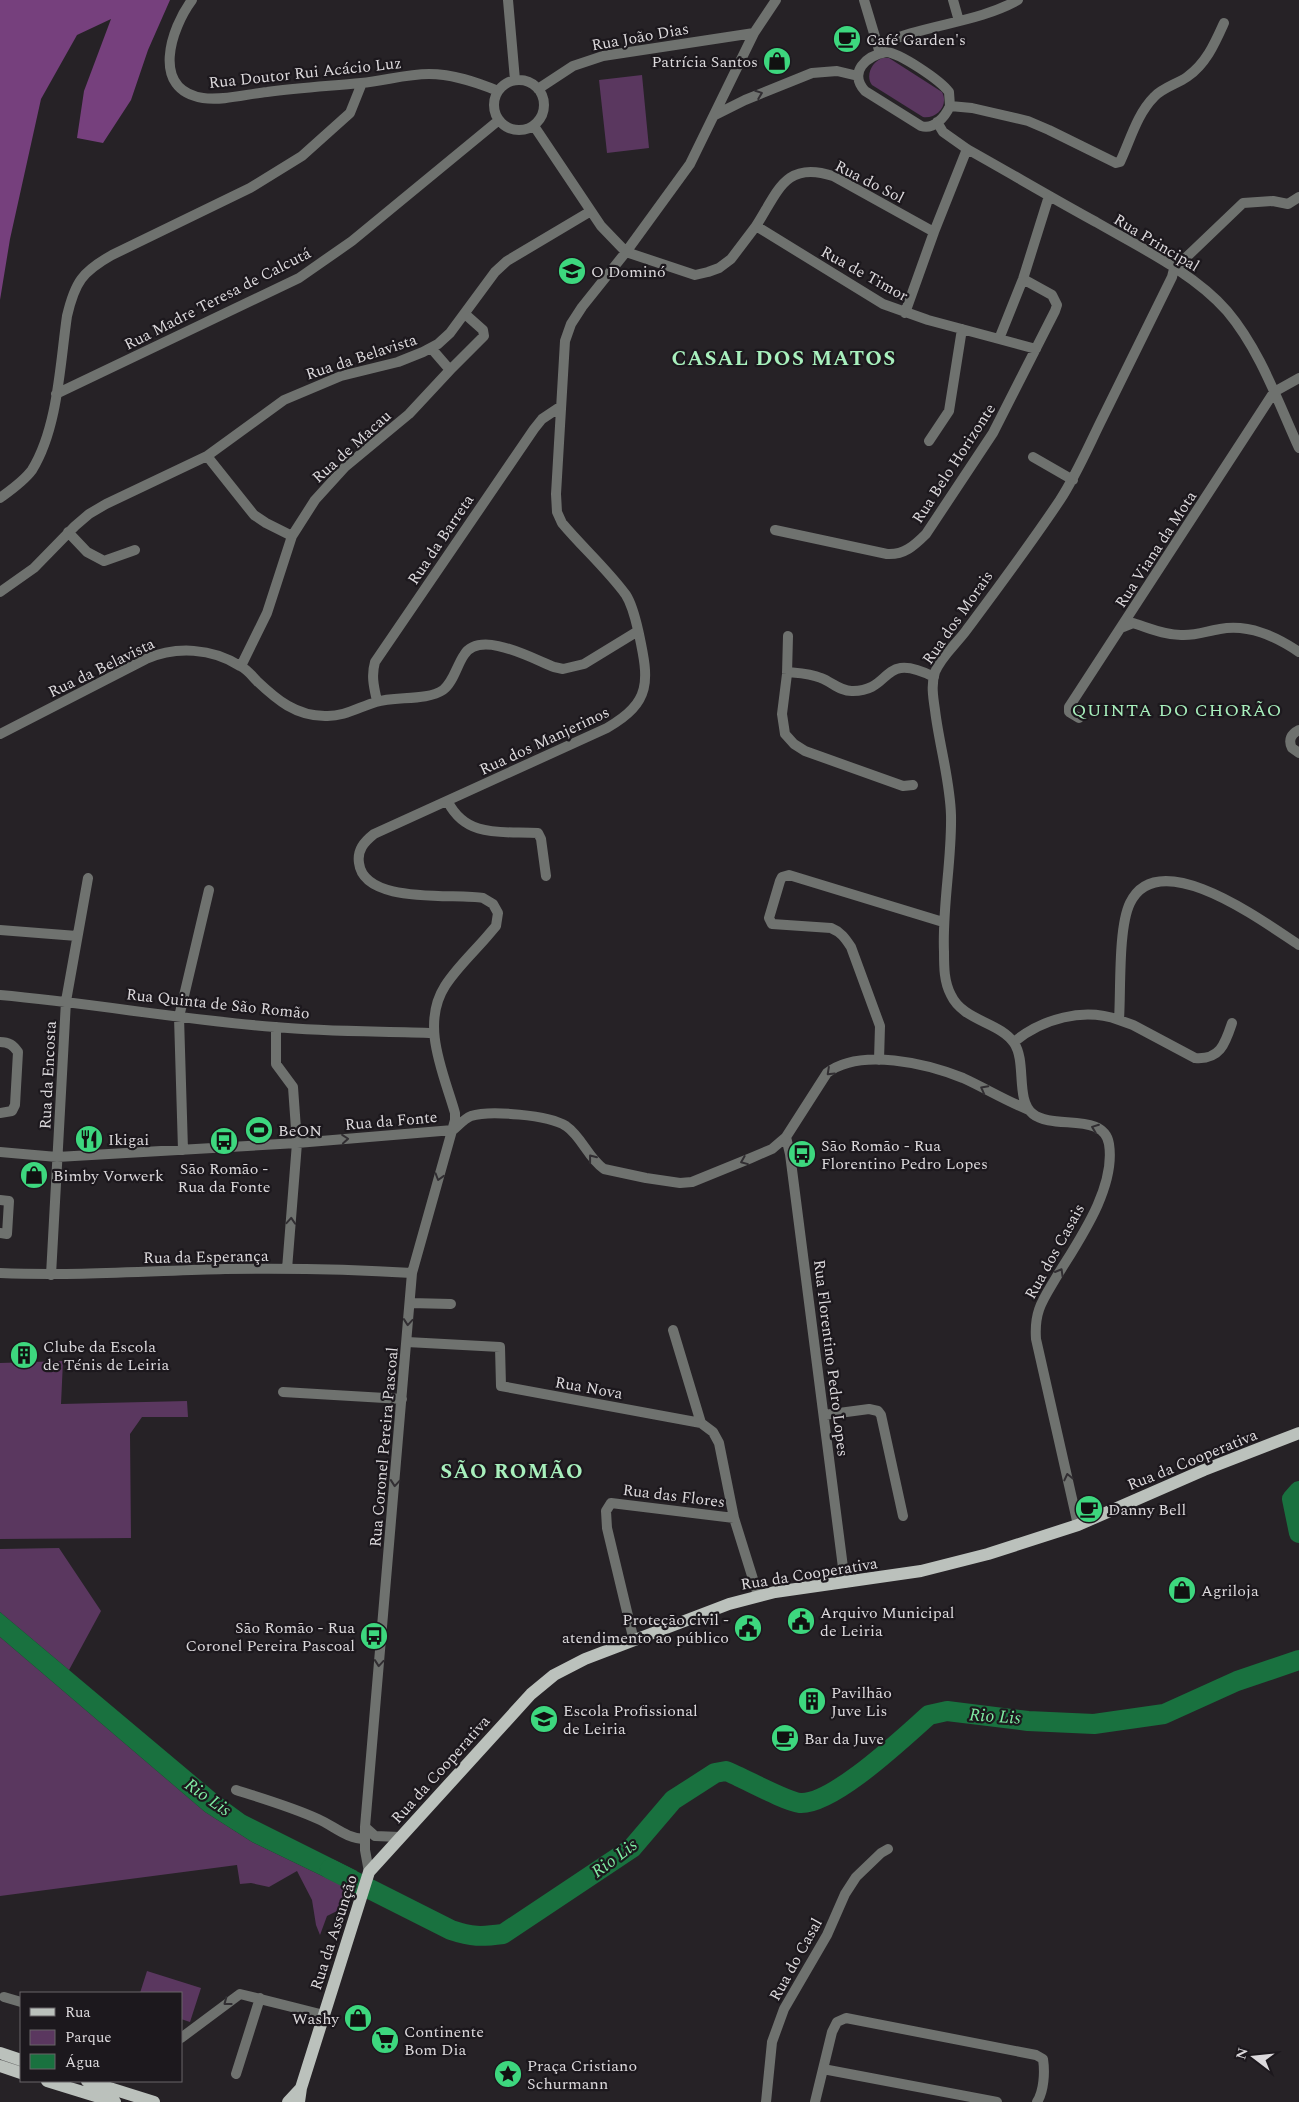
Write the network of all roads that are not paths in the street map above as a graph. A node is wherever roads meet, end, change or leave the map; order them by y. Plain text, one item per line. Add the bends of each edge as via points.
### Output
1 (192, 0) edge
2 (508, 0) edge
3 (776, 0) edge
4 (864, 0) edge
5 (953, 0) edge
6 (1018, 0) edge
7 (959, 21) junction
8 (1224, 23) dead end
9 (754, 33) junction
10 (879, 50) junction
11 (858, 76) junction
12 (515, 80) junction
13 (362, 83) junction
14 (538, 89) junction
15 (498, 91) junction
16 (950, 106) junction
17 (715, 115) junction
18 (499, 120) junction
19 (937, 122) junction
20 (534, 126) junction
21 (967, 148) junction
22 (1049, 196) junction
23 (1299, 197) edge
24 (591, 211) junction
25 (756, 226) junction
26 (934, 232) junction
27 (626, 252) junction
28 (1174, 269) junction
29 (1023, 279) junction
30 (905, 313) junction
31 (465, 314) junction
32 (962, 329) junction
33 (999, 339) junction
34 (431, 348) junction
35 (1036, 349) junction
36 (450, 370) junction
37 (1299, 378) edge
38 (1274, 392) junction
39 (56, 394) junction
40 (560, 407) junction
41 (928, 440) dead end
42 (1299, 448) edge
43 (208, 456) junction
44 (1033, 457) dead end
45 (1072, 480) junction
46 (0, 498) edge
47 (775, 530) dead end
48 (68, 532) junction
49 (292, 536) junction
50 (135, 550) dead end
51 (0, 592) edge
52 (1123, 627) junction
53 (638, 632) junction
54 (788, 636) dead end
55 (1299, 652) edge
56 (241, 666) junction
57 (787, 672) junction
58 (934, 677) junction
59 (377, 701) junction
60 (1079, 718) dead end
61 (1299, 730) edge
62 (0, 734) edge
63 (1299, 753) edge
64 (913, 785) dead end
65 (448, 802) junction
66 (546, 876) dead end
67 (88, 878) dead end
68 (209, 890) dead end
69 (943, 922) junction
70 (0, 930) edge
71 (77, 936) junction
72 (1299, 945) edge
73 (0, 995) edge
74 (66, 1001) junction
75 (179, 1017) junction
76 (1119, 1020) junction
77 (1232, 1023) dead end
78 (276, 1028) junction
79 (434, 1033) junction
80 (0, 1042) edge
81 (1014, 1042) junction
82 (879, 1060) junction
83 (1029, 1110) junction
84 (0, 1112) edge
85 (453, 1130) junction
86 (786, 1137) junction
87 (297, 1143) junction
88 (183, 1150) junction
89 (0, 1152) edge
90 (57, 1157) junction
91 (0, 1200) edge
92 (0, 1233) edge
93 (287, 1269) junction
94 (0, 1273) edge
95 (412, 1273) junction
96 (51, 1275) junction
97 (410, 1303) junction
98 (451, 1304) dead end
99 (673, 1330) dead end
100 (406, 1342) junction
101 (284, 1392) dead end
102 (402, 1400) junction
103 (824, 1415) junction
104 (702, 1423) junction
105 (1299, 1434) edge
106 (903, 1516) dead end
107 (734, 1518) junction
108 (1078, 1525) junction
109 (845, 1583) junction
110 (758, 1596) junction
111 (634, 1641) junction
112 (236, 1790) dead end
113 (365, 1827) junction
114 (400, 1837) junction
115 (365, 1839) junction
116 (888, 1849) dead end
117 (369, 1872) junction
118 (4, 1997) dead end
119 (260, 1998) junction
120 (20, 2002) edge
121 (324, 2015) junction
122 (182, 2037) edge
123 (0, 2053) edge
124 (20, 2060) edge
125 (0, 2066) edge
126 (823, 2069) junction
127 (20, 2073) edge
128 (236, 2074) dead end
129 (53, 2082) edge
130 (90, 2082) edge
131 (300, 2088) junction
132 (115, 2091) edge
133 (154, 2102) edge
134 (288, 2102) edge
135 (300, 2102) edge
136 (766, 2102) edge
137 (815, 2102) edge
138 (997, 2102) edge
139 (1037, 2102) edge

1 - 13 street, Rua Doutor Rui Acácio Luz via 172,41 168,60 174,80 186,92 213,98
2 - 12 street
3 - 9 street, Rua dos Manjerinos
4 - 10 street
5 - 7 street
6 - 7 street
7 - 10 street via 890,39
8 - 16 street via 1200,66 1159,92 1149,103 1120,162 1116,163 1028,121
9 - 14 street, Rua João Dias via 603,56 573,66
9 - 17 street, Rua dos Manjerinos
10 - 11 street via 864,62
10 - 16 street via 894,53 942,84 949,92
17 -> 11 street via 812,73 837,71
11 - 19 street via 865,91 917,124 926,128
12 - 14 street via 524,80
12 - 15 street
13 - 15 street, Rua Doutor Rui Acácio Luz via 442,74
13 - 39 street via 350,113 302,156 250,188 92,266 82,277 70,302
14 - 20 street via 544,104
15 - 18 street via 494,106
16 - 19 street
17 - 27 street, Rua dos Manjerinos via 690,164
18 - 20 street via 511,129
18 - 39 street, Rua Madre Teresa de Calcutá via 352,241 298,278
19 - 21 street, Rua Principal via 947,135
20 - 24 street
21 - 22 street, Rua Principal
21 - 26 street
22 - 28 street, Rua Principal
22 - 29 street
23 - 28 street via 1288,204 1273,201 1243,203
24 - 27 street
24 - 31 street, Rua da Belavista via 507,261 495,272
25 - 26 street, Rua do Sol via 784,183 792,175 806,171 833,176
25 - 27 street via 731,259 708,272 695,274
25 - 30 street, Rua de Timor via 883,304
26 - 30 street
27 - 40 street, Rua dos Manjerinos via 571,324 563,354
28 - 38 street, Rua Principal via 1199,284 1228,313
28 - 45 street, Rua dos Morais
29 - 33 street
29 - 35 street, Rua Belo Horizonte via 1052,295 1057,305
30 - 32 street, Rua de Timor
31 - 34 street, Rua da Belavista via 450,333
31 - 36 street, Rua de Macau via 483,330 484,336
32 - 33 street, Rua de Timor
32 - 41 street via 949,411
33 - 35 street, Rua de Timor
34 - 36 street
34 - 43 street, Rua da Belavista via 398,362 341,376 284,400
35 - 47 street, Rua Belo Horizonte via 993,433 967,474 926,534 907,550 887,554
36 - 49 street, Rua de Macau via 409,414 327,484
37 - 38 street
38 - 42 street, Rua Principal
38 - 52 street, Rua Viana da Mota
39 - 46 street via 48,432 36,462 20,482
40 - 53 street, Rua dos Manjerinos via 557,512 566,528 626,595
40 - 59 street, Rua da Barreta via 534,429 375,662 372,671
43 - 48 street, Rua da Belavista via 106,504
43 - 49 street via 254,515
44 - 45 street
45 - 58 street, Rua dos Morais via 938,666
48 - 50 street via 86,552 104,561
48 - 51 street, Rua da Belavista via 34,568
49 - 56 street, Rua de Macau via 268,613
52 - 55 street via 1133,623 1159,632 1183,635 1227,627 1242,628 1272,636
52 - 60 street, Rua Viana da Mota via 1069,707 1069,712
53 - 59 street, Rua da Belavista via 584,664 563,669 495,645 476,645 469,648 449,684 439,692
53 - 65 street, Rua dos Manjerinos via 646,666 645,686 629,714 607,728
54 - 57 street
56 - 59 street, Rua da Belavista via 282,703 298,712 336,716
56 - 62 street, Rua da Belavista via 198,651 157,654
57 - 58 street via 811,674 855,692 875,686 892,670 900,668 915,668
57 - 64 street via 783,728 794,744 805,751 903,786
58 - 69 street, Rua dos Morais via 933,694 951,814
61 - 63 street via 1290,740 1292,748
65 - 66 street via 457,817 479,829 538,833
65 - 79 street, Rua dos Manjerinos via 374,834 362,846 358,859 364,876 382,888 406,894 483,898 493,904 498,913 496,926 446,984 435,1011
67 - 71 street, Rua da Encosta
68 - 75 street
69 - 81 street, Rua dos Morais via 944,971 952,998 965,1012
69 - 82 street via 790,875 780,881 770,918 772,924 831,928 845,937 851,947 880,1026
70 - 71 street
71 - 74 street, Rua da Encosta
72 - 76 street via 1235,904 1176,880 1154,882 1136,894 1124,925
73 - 74 street, Rua Quinta de São Romão
74 - 75 street, Rua Quinta de São Romão
74 - 90 street, Rua da Encosta
75 - 78 street, Rua Quinta de São Romão
75 - 88 street
76 - 77 street via 1195,1058 1206,1059 1220,1050
76 - 81 street via 1102,1015 1054,1020 1036,1026
78 - 79 street, Rua Quinta de São Romão
78 - 87 street via 276,1064 293,1087
79 - 85 street, Rua Coronel Pereira Pascoal via 455,1113
80 - 84 street via 13,1045 18,1052 15,1105 12,1111
81 - 83 street
83 -> 82 street, Rua da Fonte via 950,1074
82 -> 86 street, Rua da Fonte via 844,1064 827,1073
108 -> 83 street, Rua dos Casais via 1036,1339 1036,1319 1042,1300 1102,1195 1109,1164 1109,1146 1105,1134 1098,1128 1047,1120
86 -> 85 street, Rua da Fonte via 772,1149 752,1158 701,1179 680,1183 604,1169 573,1132 552,1120 483,1114 468,1118
87 -> 85 street, Rua da Fonte
85 -> 95 street, Rua Coronel Pereira Pascoal
86 - 103 street, Rua Florentino Pedro Lopes
87 - 88 street, Rua da Fonte
93 -> 87 street
88 - 90 street, Rua da Fonte
89 - 90 street, Rua da Fonte
90 - 96 street, Rua da Encosta
91 - 92 street via 9,1201 6,1234
93 - 95 street, Rua da Esperança
93 - 96 street, Rua da Esperança
94 - 96 street, Rua da Esperança
95 - 97 street, Rua Coronel Pereira Pascoal
97 - 98 street
97 -> 100 street, Rua Coronel Pereira Pascoal
99 - 104 street
100 - 102 street, Rua Coronel Pereira Pascoal
100 - 104 street, Rua Nova via 500,1346 501,1386
101 - 102 street
102 -> 113 street, Rua Coronel Pereira Pascoal
103 - 106 street via 869,1409 878,1411
103 - 109 street, Rua Florentino Pedro Lopes
104 - 107 street via 713,1432 719,1444
105 - 108 main road, Rua da Cooperativa via 1204,1470
107 - 110 street, Rua das Flores
107 - 111 street, Rua das Flores via 614,1503 608,1505 606,1528
108 - 109 main road, Rua da Cooperativa via 978,1557 921,1571
109 - 110 main road, Rua da Cooperativa
110 - 111 main road, Rua da Cooperativa
111 - 114 main road, Rua da Cooperativa via 585,1659 545,1681
112 - 115 street via 319,1819 349,1836
113 - 114 street via 375,1836
113 - 115 street, Rua Coronel Pereira Pascoal
114 - 117 main road, Rua da Cooperativa
115 - 117 street, Rua Coronel Pereira Pascoal
116 - 136 street, Rua do Casal via 856,1877 784,2009 772,2042
117 - 121 main road, Rua da Assunção
118 - 120 street
119 - 121 street
119 -> 122 street via 234,1996
119 - 128 street
121 - 131 main road, Rua da Assunção
123 - 124 main road
125 - 127 main road
126 - 137 street
126 - 138 street
126 - 139 street via 837,2022 846,2018 862,2020 1036,2055 1043,2060 1044,2069
129 - 132 main road
130 - 132 main road
131 - 134 main road, Rua da Assunção
131 - 135 main road, Rua da Assunção
132 - 133 main road

